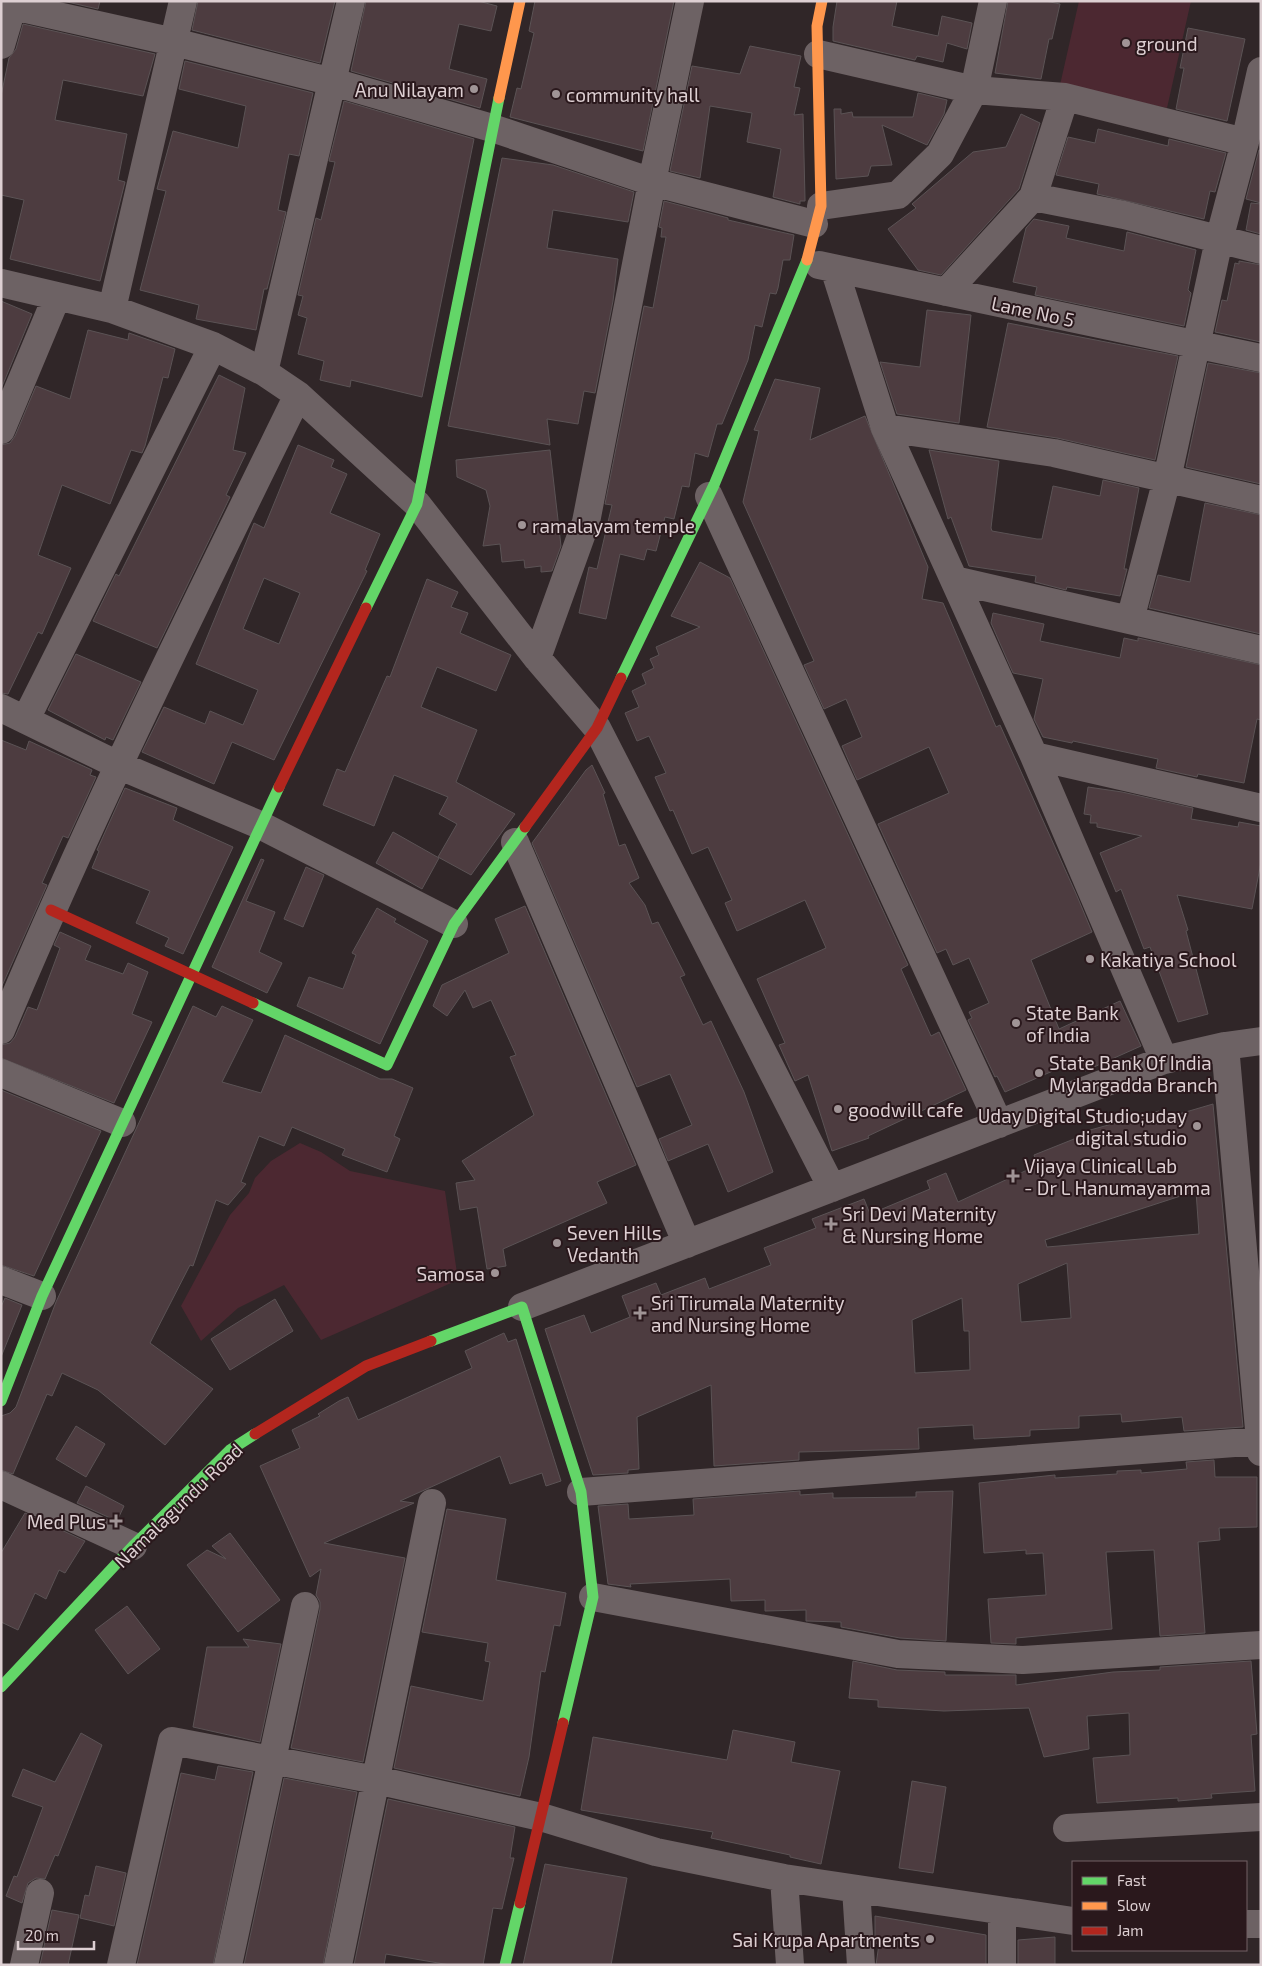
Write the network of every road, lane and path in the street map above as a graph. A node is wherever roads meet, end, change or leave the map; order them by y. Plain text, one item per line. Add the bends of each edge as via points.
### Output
1 (183, 1) edge
2 (351, 1) edge
3 (520, 1) edge
4 (690, 1) edge
5 (822, 1) edge
6 (993, 1) edge
7 (13, 3) edge
8 (174, 42) junction
9 (1, 45) edge
10 (818, 54) junction
11 (1261, 71) edge
12 (333, 82) junction
13 (974, 90) junction
14 (1065, 97) junction
15 (492, 128) junction
16 (1245, 142) junction
17 (652, 182) junction
18 (1033, 197) junction
19 (818, 215) junction
20 (1219, 240) junction
21 (1261, 250) edge
22 (806, 262) junction
23 (834, 268) junction
24 (1, 283) edge
25 (946, 292) junction
26 (57, 296) junction
27 (112, 309) junction
28 (1196, 345) junction
29 (213, 346) junction
30 (1261, 358) edge
31 (264, 372) junction
32 (298, 395) junction
33 (885, 428) junction
34 (1, 430) edge
35 (1167, 479) junction
36 (709, 496) junction
37 (1261, 500) edge
38 (417, 504) junction
39 (954, 580) junction
40 (1130, 620) junction
41 (1261, 650) edge
42 (537, 658) junction
43 (1, 708) edge
44 (26, 719) junction
45 (596, 728) junction
46 (1034, 756) junction
47 (118, 764) junction
48 (1261, 808) edge
49 (260, 825) junction
50 (515, 842) junction
51 (51, 910) junction
52 (454, 924) junction
53 (192, 976) junction
54 (1, 1030) edge
55 (1261, 1041) edge
56 (1225, 1046) junction
57 (1164, 1060) junction
58 (1, 1073) edge
59 (122, 1123) junction
60 (999, 1124) junction
61 (832, 1188) junction
62 (686, 1244) junction
63 (1, 1280) edge
64 (42, 1296) junction
65 (522, 1307) junction
66 (1, 1401) edge
67 (1260, 1445) edge
68 (1, 1484) edge
69 (581, 1492) junction
70 (432, 1503) dead end
71 (133, 1546) junction
72 (593, 1597) junction
73 (304, 1606) dead end
74 (1261, 1645) edge
75 (1, 1687) edge
76 (272, 1761) junction
77 (376, 1780) junction
78 (540, 1817) junction
79 (1261, 1817) edge
80 (1067, 1828) dead end
81 (784, 1878) junction
82 (856, 1889) junction
83 (40, 1893) dead end
84 (1002, 1911) junction
85 (1072, 1921) edge
86 (1247, 1924) edge
87 (1261, 1924) edge
88 (24, 1965) edge
89 (121, 1965) edge
90 (228, 1965) edge
91 (338, 1965) edge
92 (505, 1965) edge
93 (790, 1965) edge
94 (861, 1965) edge
95 (1002, 1965) edge

1 - 8 street
2 - 12 street
3 - 15 street
4 - 17 street
5 - 10 street via 817,26
6 - 13 street
7 - 8 street
7 - 9 street
8 - 12 street
8 - 27 street
10 - 13 street
10 - 19 street
11 - 16 street
12 - 15 street
12 - 31 street
13 - 14 street
13 - 19 street via 940,154 898,195
14 - 16 street
14 - 18 street
15 - 17 street
15 - 38 street
16 - 20 street
17 - 19 street
17 - 42 street via 586,522
18 - 20 street via 1124,215
18 - 25 street
19 - 22 street
20 - 21 street
20 - 28 street
22 - 23 street, Lane No 5
22 - 36 street
23 - 25 street, Lane No 5
23 - 33 street
24 - 26 street
25 - 28 street, Lane No 5
26 - 27 street
26 - 34 street
27 - 29 street
28 - 30 street, Lane No 5
28 - 35 street
29 - 31 street
29 - 44 street
31 - 32 street
32 - 38 street
32 - 47 street
33 - 35 street via 1054,453
33 - 39 street
35 - 37 street
35 - 40 street
36 - 45 street
36 - 60 street
38 - 42 street
38 - 49 street
39 - 40 street
39 - 46 street
40 - 41 street
42 - 45 street
43 - 44 street
44 - 47 street
45 - 50 street
45 - 61 street
46 - 48 street
46 - 57 street
47 - 49 street
47 - 51 street
49 - 52 street
49 - 53 street
50 - 52 street
50 - 62 street
51 - 53 street
51 - 54 street
52 - 53 street via 387,1065
53 - 59 street
55 - 56 street
56 - 57 street
56 - 67 street
57 - 60 street
58 - 59 street
59 - 64 street
60 - 61 street
61 - 62 street
62 - 65 street
63 - 64 street
64 - 66 street
65 - 69 street
65 - 71 street, Namalagundu Road via 366,1366 230,1450
67 - 69 street
68 - 71 street
69 - 72 street
70 - 77 street
71 - 75 street, Namalagundu Road
72 - 74 street via 898,1654 1023,1660
72 - 78 street
73 - 76 street
76 - 77 street
76 - 89 street via 172,1741
76 - 90 street
77 - 78 street
77 - 91 street
78 - 81 street via 656,1852
78 - 92 street
79 - 80 street
81 - 82 street
81 - 93 street
82 - 84 street
82 - 94 street
83 - 88 street
84 - 85 street
84 - 95 street
86 - 87 street

